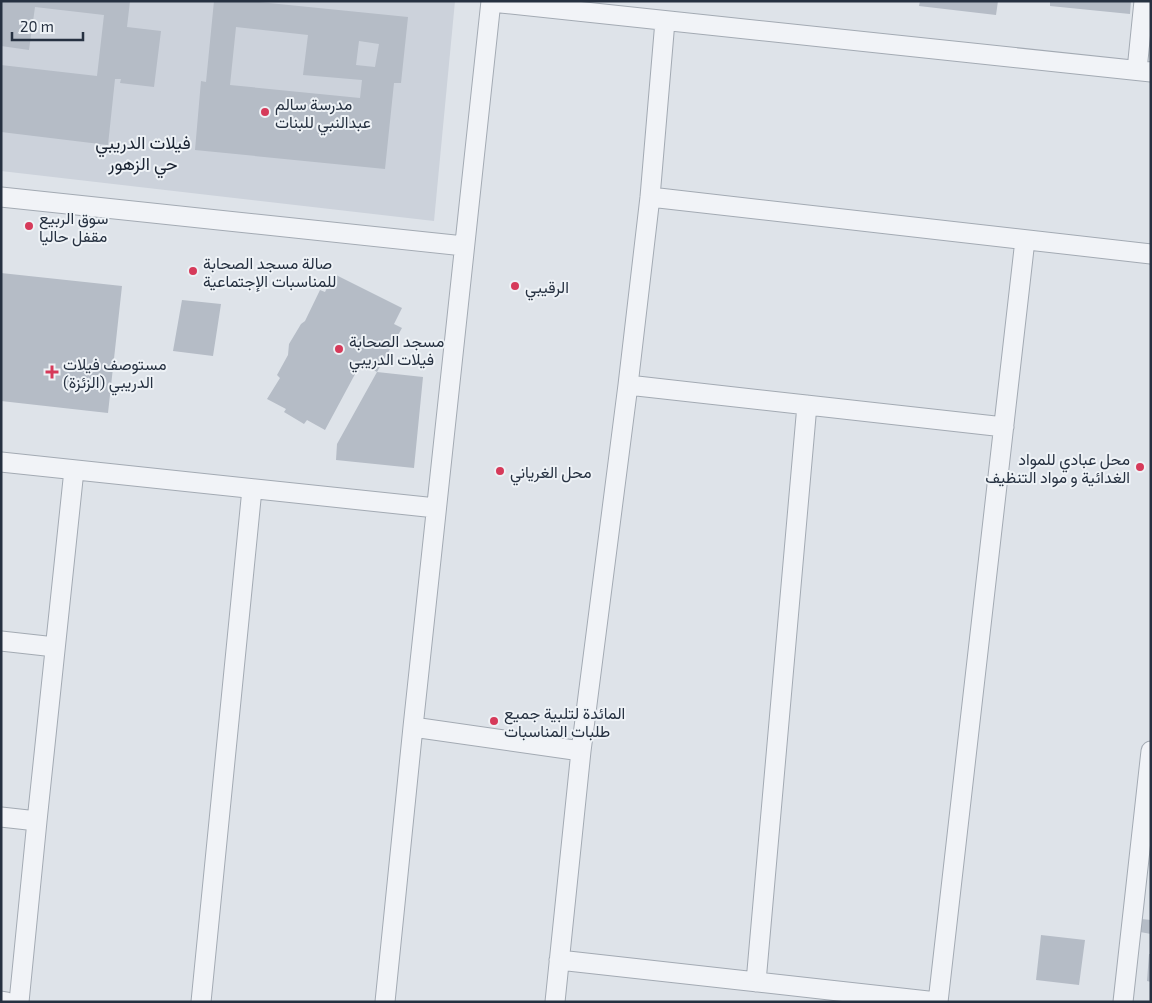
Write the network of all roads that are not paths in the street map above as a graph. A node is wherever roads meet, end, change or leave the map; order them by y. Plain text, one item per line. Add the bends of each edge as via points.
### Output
1 (1144, 1) edge
2 (491, 2) edge
3 (665, 21) junction
4 (1144, 71) edge
5 (1, 197) edge
6 (650, 197) junction
7 (1025, 240) junction
8 (464, 246) junction
9 (1151, 254) edge
10 (628, 385) junction
11 (807, 405) junction
12 (1004, 427) junction
13 (1, 462) edge
14 (74, 470) junction
15 (252, 488) junction
16 (436, 508) junction
17 (1, 641) edge
18 (55, 647) junction
19 (413, 727) junction
20 (581, 751) junction
21 (1151, 752) edge
22 (1, 817) edge
23 (37, 821) junction
24 (1147, 823) edge
25 (559, 960) junction
26 (756, 982) junction
27 (1, 1001) edge
28 (7, 1002) edge
29 (19, 1002) edge
30 (201, 1002) edge
31 (386, 1002) edge
32 (555, 1002) edge
33 (937, 1002) edge
34 (1123, 1002) edge

1 - 4 street
2 - 3 street
2 - 8 street
3 - 4 street
3 - 6 street
5 - 8 street
6 - 7 street
6 - 10 street
7 - 9 street
7 - 12 street
8 - 16 street
10 - 11 street
10 - 20 street
11 - 12 street
11 - 26 street
12 - 33 street
13 - 14 street
14 - 15 street
14 - 18 street
15 - 16 street
15 - 30 street
16 - 19 street
17 - 18 street
18 - 23 street
19 - 20 street
19 - 31 street
20 - 25 street
21 - 24 street
22 - 23 street
23 - 29 street
24 - 34 street
25 - 26 street
25 - 32 street
26 - 33 street
27 - 28 street

